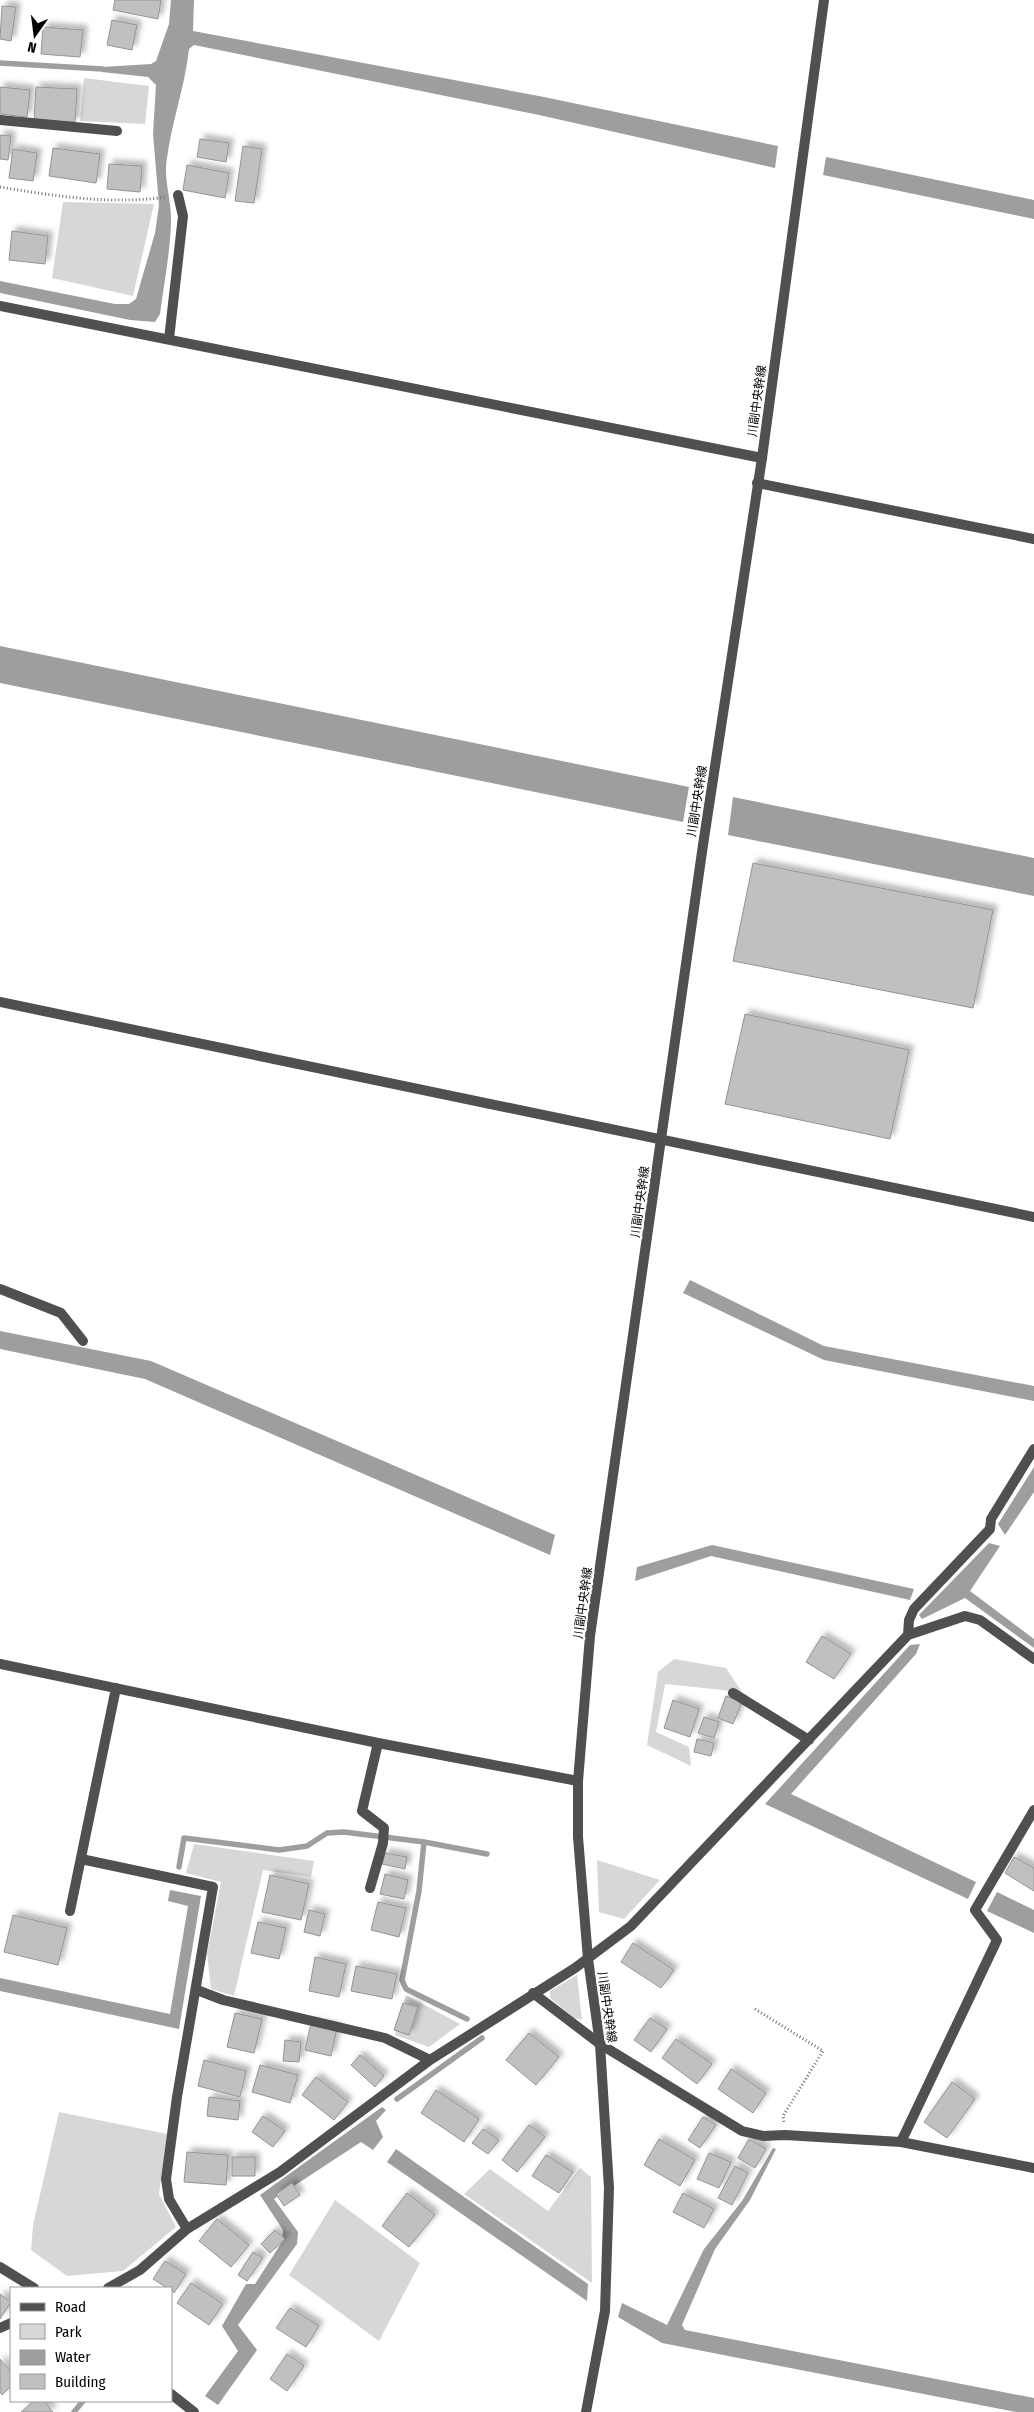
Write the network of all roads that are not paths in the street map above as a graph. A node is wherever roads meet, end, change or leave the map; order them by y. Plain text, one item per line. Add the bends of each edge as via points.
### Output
1 (824, 0) edge
2 (0, 120) edge
3 (117, 131) dead end
4 (178, 195) dead end
5 (0, 306) edge
6 (169, 339) junction
7 (762, 458) junction
8 (757, 483) junction
9 (1034, 539) edge
10 (0, 1002) edge
11 (662, 1139) junction
12 (1034, 1217) edge
13 (0, 1289) edge
14 (83, 1341) dead end
15 (1034, 1449) edge
16 (908, 1635) junction
17 (1034, 1659) edge
18 (0, 1664) edge
19 (116, 1688) junction
20 (732, 1693) dead end
21 (809, 1740) junction
22 (378, 1743) junction
23 (578, 1780) junction
24 (1034, 1810) edge
25 (81, 1859) junction
26 (370, 1888) dead end
27 (70, 1911) dead end
28 (588, 1959) junction
29 (197, 1990) junction
30 (533, 1994) junction
31 (600, 2044) junction
32 (430, 2060) junction
33 (901, 2142) junction
34 (1034, 2168) edge
35 (187, 2228) junction
36 (0, 2268) edge
37 (32, 2287) edge
38 (110, 2287) edge
39 (172, 2395) edge
40 (191, 2411) edge
41 (586, 2412) edge

1 - 7 street, 川副中央幹線
2 - 3 street
4 - 6 street via 183,216
5 - 6 street
6 - 7 street
7 - 8 street, 川副中央幹線
8 - 9 street
8 - 11 street, 川副中央幹線
10 - 11 street
11 - 12 street
11 - 23 street, 川副中央幹線 via 590,1636
13 - 14 street via 61,1313
15 - 16 street via 991,1519 990,1529 914,1609
16 - 17 street via 965,1616 980,1620
16 - 21 street
18 - 19 street
19 - 22 street
19 - 25 street
20 - 21 street
21 - 28 street via 631,1926
22 - 23 street
22 - 26 street via 362,1811 384,1828 384,1843
23 - 28 street, 川副中央幹線 via 578,1837
24 - 33 street via 974,1910 997,1940
25 - 27 street
25 - 29 street via 213,1887
28 - 30 street
28 - 31 street, 川副中央幹線
29 - 32 street via 223,2000 385,2038
29 - 35 street via 166,2179 169,2199
30 - 31 street
30 - 32 street
31 - 33 street via 742,2131 763,2136
31 - 41 street, 川副中央幹線 via 609,2188 605,2311
32 - 35 street via 280,2172
33 - 34 street
35 - 38 street via 140,2270
36 - 37 street
39 - 40 street

